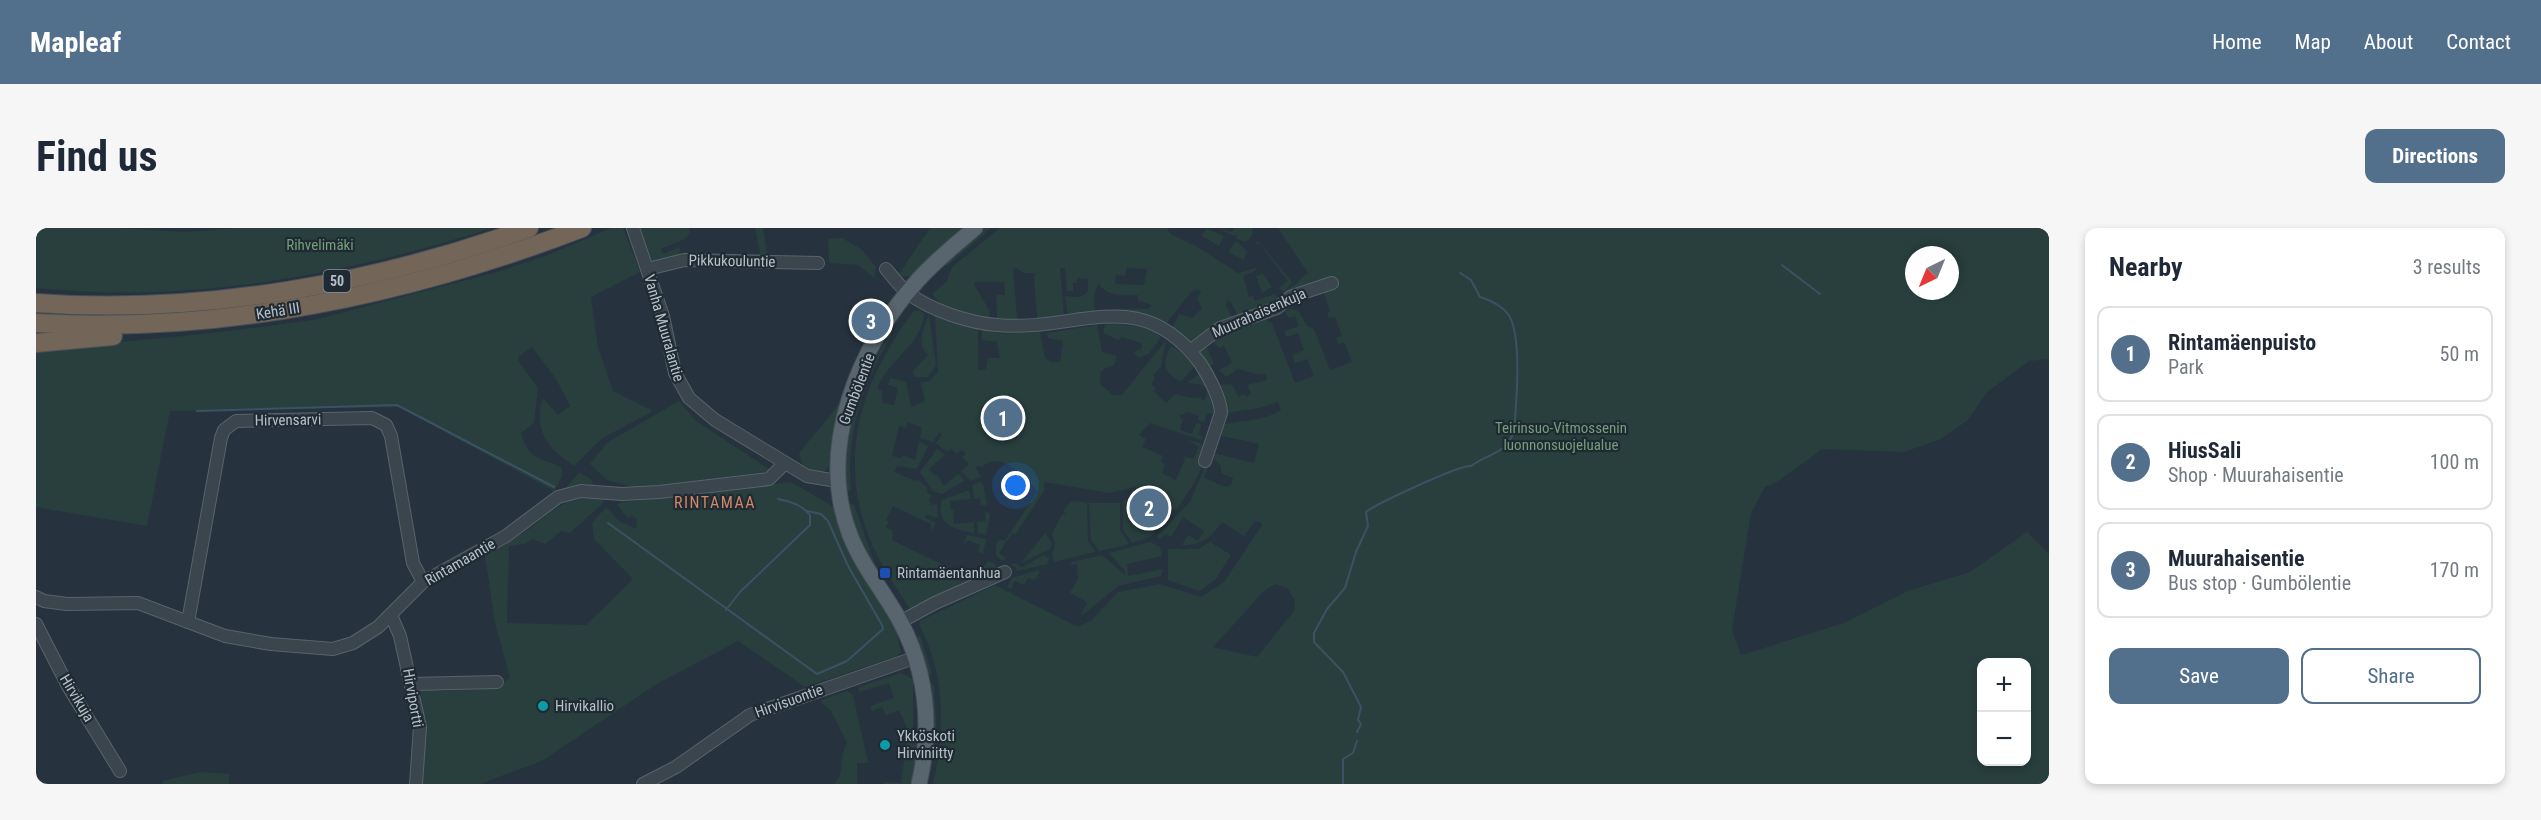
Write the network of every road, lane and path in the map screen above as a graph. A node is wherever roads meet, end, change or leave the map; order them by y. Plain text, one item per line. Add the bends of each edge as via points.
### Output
1 (529, 228) edge
2 (582, 228) edge
3 (975, 228) edge
4 (634, 229) edge
5 (818, 263) dead end
6 (648, 269) junction
7 (886, 269) dead end
8 (1332, 283) dead end
9 (908, 293) junction
10 (36, 294) edge
11 (36, 303) edge
12 (140, 304) junction
13 (201, 321) junction
14 (36, 323) edge
15 (36, 343) edge
16 (1190, 351) junction
17 (1205, 460) dead end
18 (785, 463) junction
19 (837, 481) junction
20 (1005, 572) dead end
21 (423, 582) junction
22 (36, 597) edge
23 (391, 615) junction
24 (188, 622) junction
25 (900, 622) junction
26 (36, 624) edge
27 (914, 658) junction
28 (497, 682) dead end
29 (412, 684) junction
30 (120, 771) dead end
31 (416, 784) edge
32 (643, 784) edge
33 (919, 784) edge

1 - 12 highway, Kehä III / 50 via 455,253 350,278 227,298
2 - 13 highway, Kehä III / 50 via 458,271 353,298
3 - 9 main road, Gumbölentie
4 - 6 street, Vanha Muuralantie
5 - 6 street, Pikkukouluntie via 684,260
6 - 18 street, Vanha Muuralantie via 672,363 686,395 715,420
7 - 9 street
8 - 16 street, Muurahaisenkuja via 1220,328
9 - 16 street via 929,305 995,325 1114,316 1137,318 1158,325
9 - 19 main road, Gumbölentie via 875,342 851,395 840,434
10 - 12 highway
11 - 12 highway, Kehä III / 50
13 - 14 highway, Kehä III / 50 via 93,326
13 - 15 highway via 162,331
16 - 17 street via 1202,367 1221,409
18 - 19 street, Vanha Muuralantie via 807,476
18 - 21 street, Rintamaantie via 770,479 635,494 569,493 506,536
19 - 25 main road, Gumbölentie via 849,534
20 - 25 street
21 - 23 street, Rintamaantie
21 - 24 street, Hirvensarvi via 412,563 386,425 372,418 236,421 224,430 221,438
22 - 24 street, Rintamaantie via 67,604 138,603
23 - 24 street, Rintamaantie via 353,643 333,649 225,636
23 - 29 street, Hirviportti
25 - 27 main road, Gumbölentie
26 - 30 street, Hirvikuja
27 - 32 street, Hirvisuontie via 750,715
27 - 33 main road, Gumbölentie via 923,680 927,711
28 - 29 street
29 - 31 street, Hirviportti via 420,728

